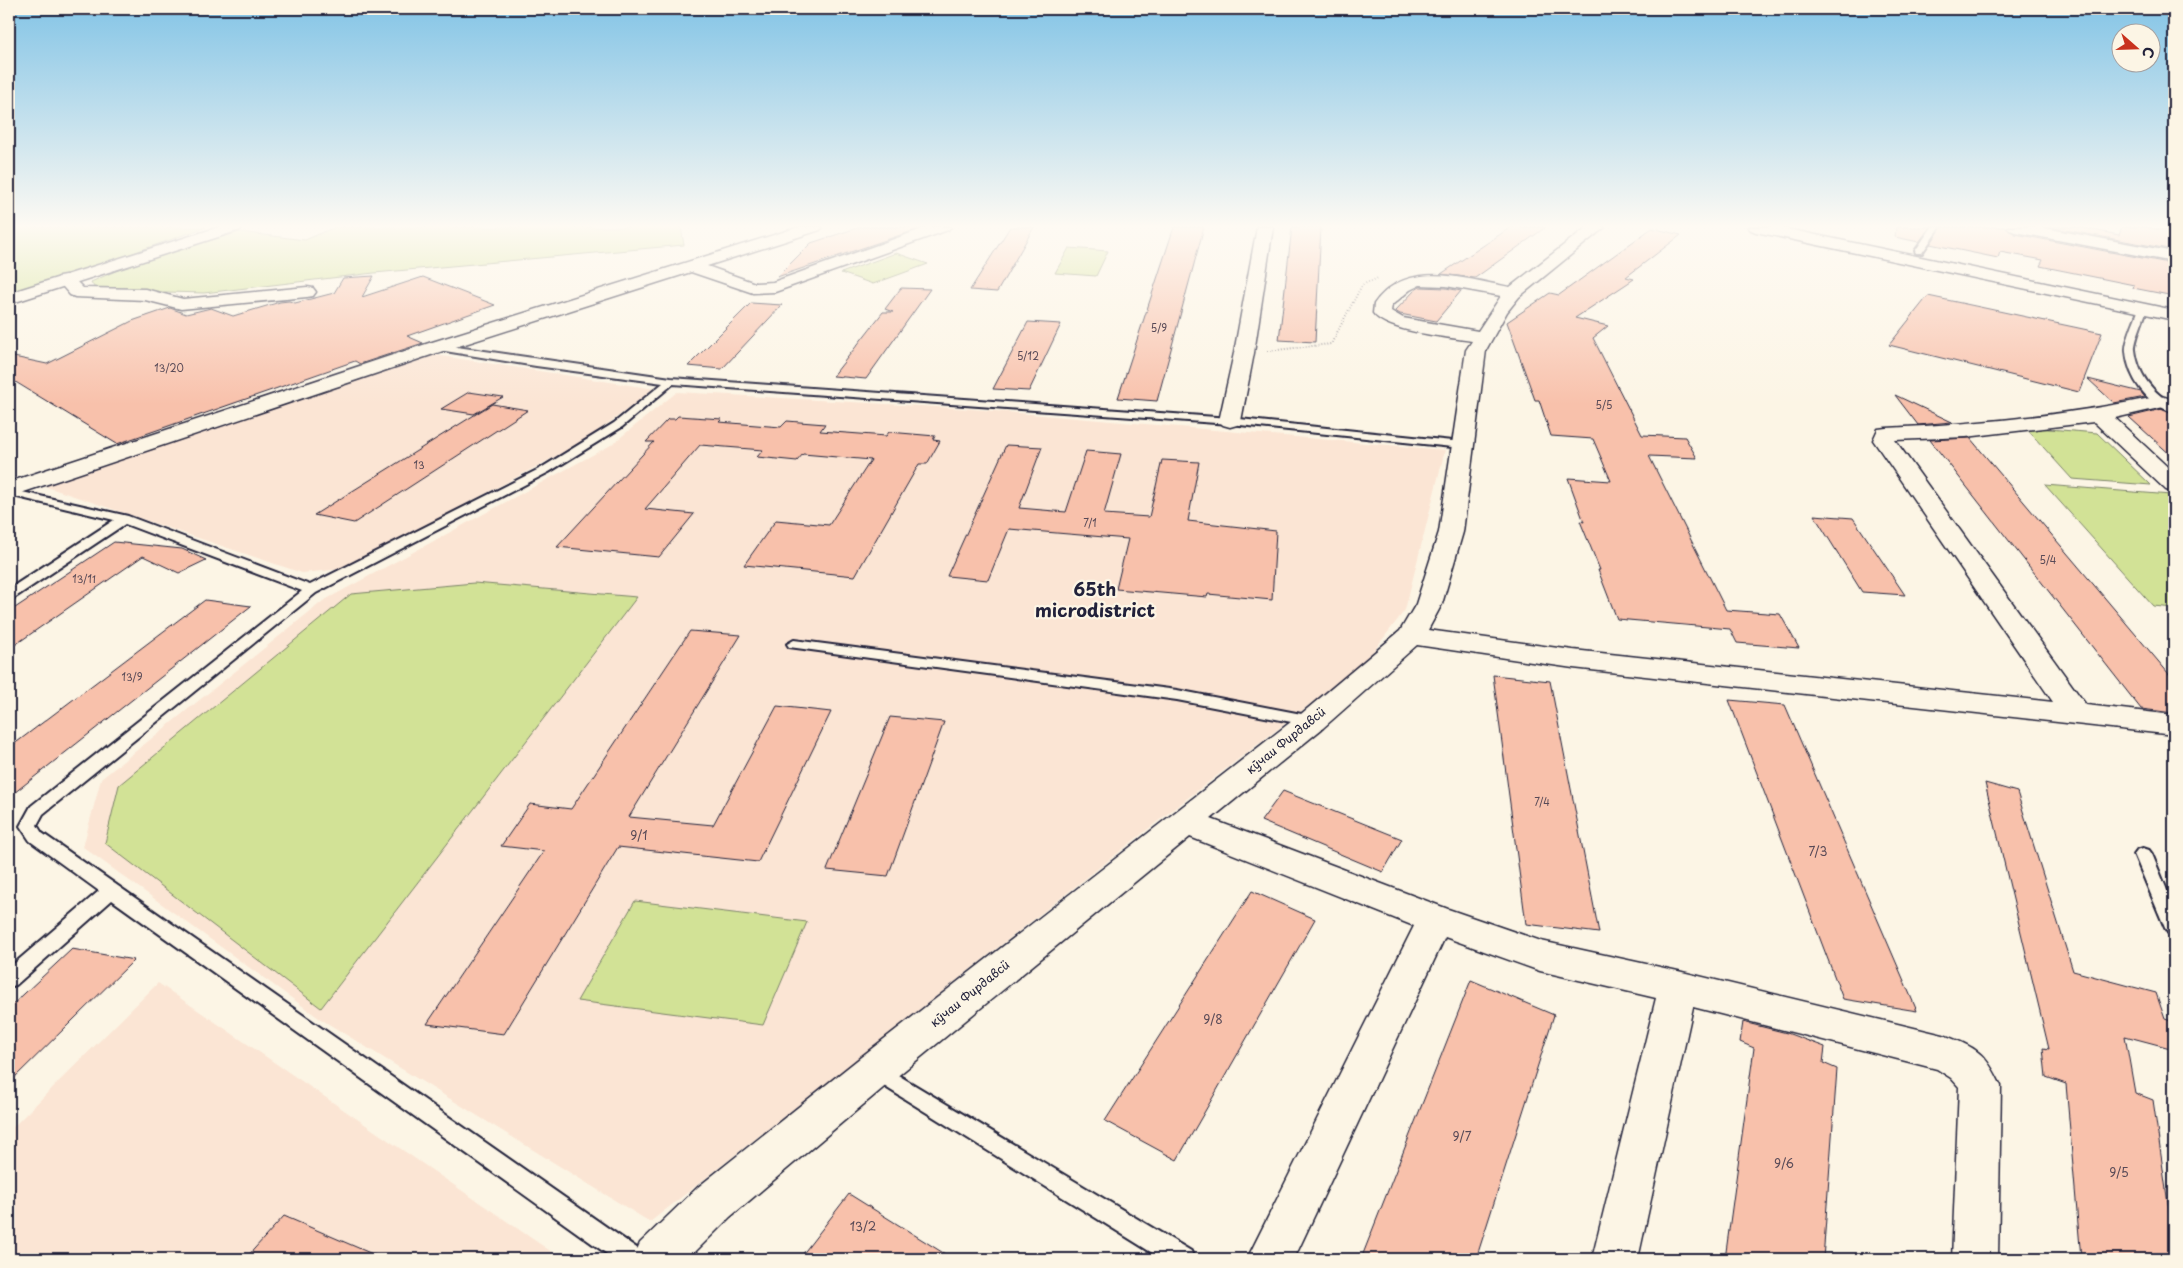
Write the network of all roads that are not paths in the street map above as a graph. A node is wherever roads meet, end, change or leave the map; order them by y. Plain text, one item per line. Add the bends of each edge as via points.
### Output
1 (47, 286) edge
2 (71, 286) edge
3 (627, 286) edge
4 (748, 286) edge
5 (777, 286) edge
6 (1255, 286) edge
7 (1406, 286) edge
8 (1472, 286) edge
9 (1522, 286) edge
10 (2042, 286) edge
11 (2095, 286) edge
12 (307, 292) dead end
13 (1513, 293) junction
14 (9, 299) edge
15 (2174, 302) edge
16 (2143, 309) junction
17 (2174, 315) edge
18 (1484, 338) junction
19 (436, 347) junction
20 (671, 381) junction
21 (2168, 406) edge
22 (2099, 414) junction
23 (1230, 421) junction
24 (1462, 445) junction
25 (2174, 485) edge
26 (9, 491) edge
27 (124, 519) junction
28 (312, 590) junction
29 (9, 595) edge
30 (1411, 636) junction
31 (794, 644) dead end
32 (2077, 715) junction
33 (1312, 721) junction
34 (2174, 726) edge
35 (1185, 822) junction
36 (2143, 854) dead end
37 (111, 891) junction
38 (1435, 919) junction
39 (2174, 928) edge
40 (9, 979) edge
41 (1678, 987) junction
42 (875, 1070) junction
43 (634, 1259) edge
44 (656, 1259) edge
45 (1184, 1259) edge
46 (1270, 1259) edge
47 (1615, 1259) edge
48 (1975, 1259) edge

1 - 14 street
2 - 12 street via 81,293 142,295 182,304
3 - 19 street
4 - 5 street
6 - 23 street
7 - 18 street via 1383,304 1382,313 1398,322
8 - 13 street
9 - 13 street, кӯчаи Фирдавсӣ
10 - 16 street
11 - 15 street
13 - 18 street, кӯчаи Фирдавсӣ via 1499,310
16 - 17 street
16 - 21 lane via 2130,349 2140,383
18 - 24 street, кӯчаи Фирдавсӣ via 1476,350
19 - 20 lane
19 - 26 street
20 - 23 lane
20 - 28 lane via 618,425 545,470
21 - 22 street
22 - 25 street
22 - 32 street via 1966,431 1886,434 1884,440
23 - 24 lane
24 - 30 street, кӯчаи Фирдавсӣ via 1451,532 1429,604
26 - 27 lane
27 - 28 lane
27 - 29 lane
28 - 37 lane via 37,810 28,826 36,837
30 - 32 street via 1573,659
30 - 33 street, кӯчаи Фирдавсӣ
31 - 33 lane via 1176,695
32 - 34 street
33 - 35 street, кӯчаи Фирдавсӣ
35 - 38 street
35 - 42 street, кӯчаи Фирдавсӣ
36 - 39 lane
37 - 40 lane
37 - 43 lane
38 - 41 street via 1540,956
38 - 46 street
41 - 47 street
41 - 48 street via 1943,1053 1972,1069 1980,1086
42 - 44 street, кӯчаи Фирдавсӣ via 714,1202
42 - 45 lane

